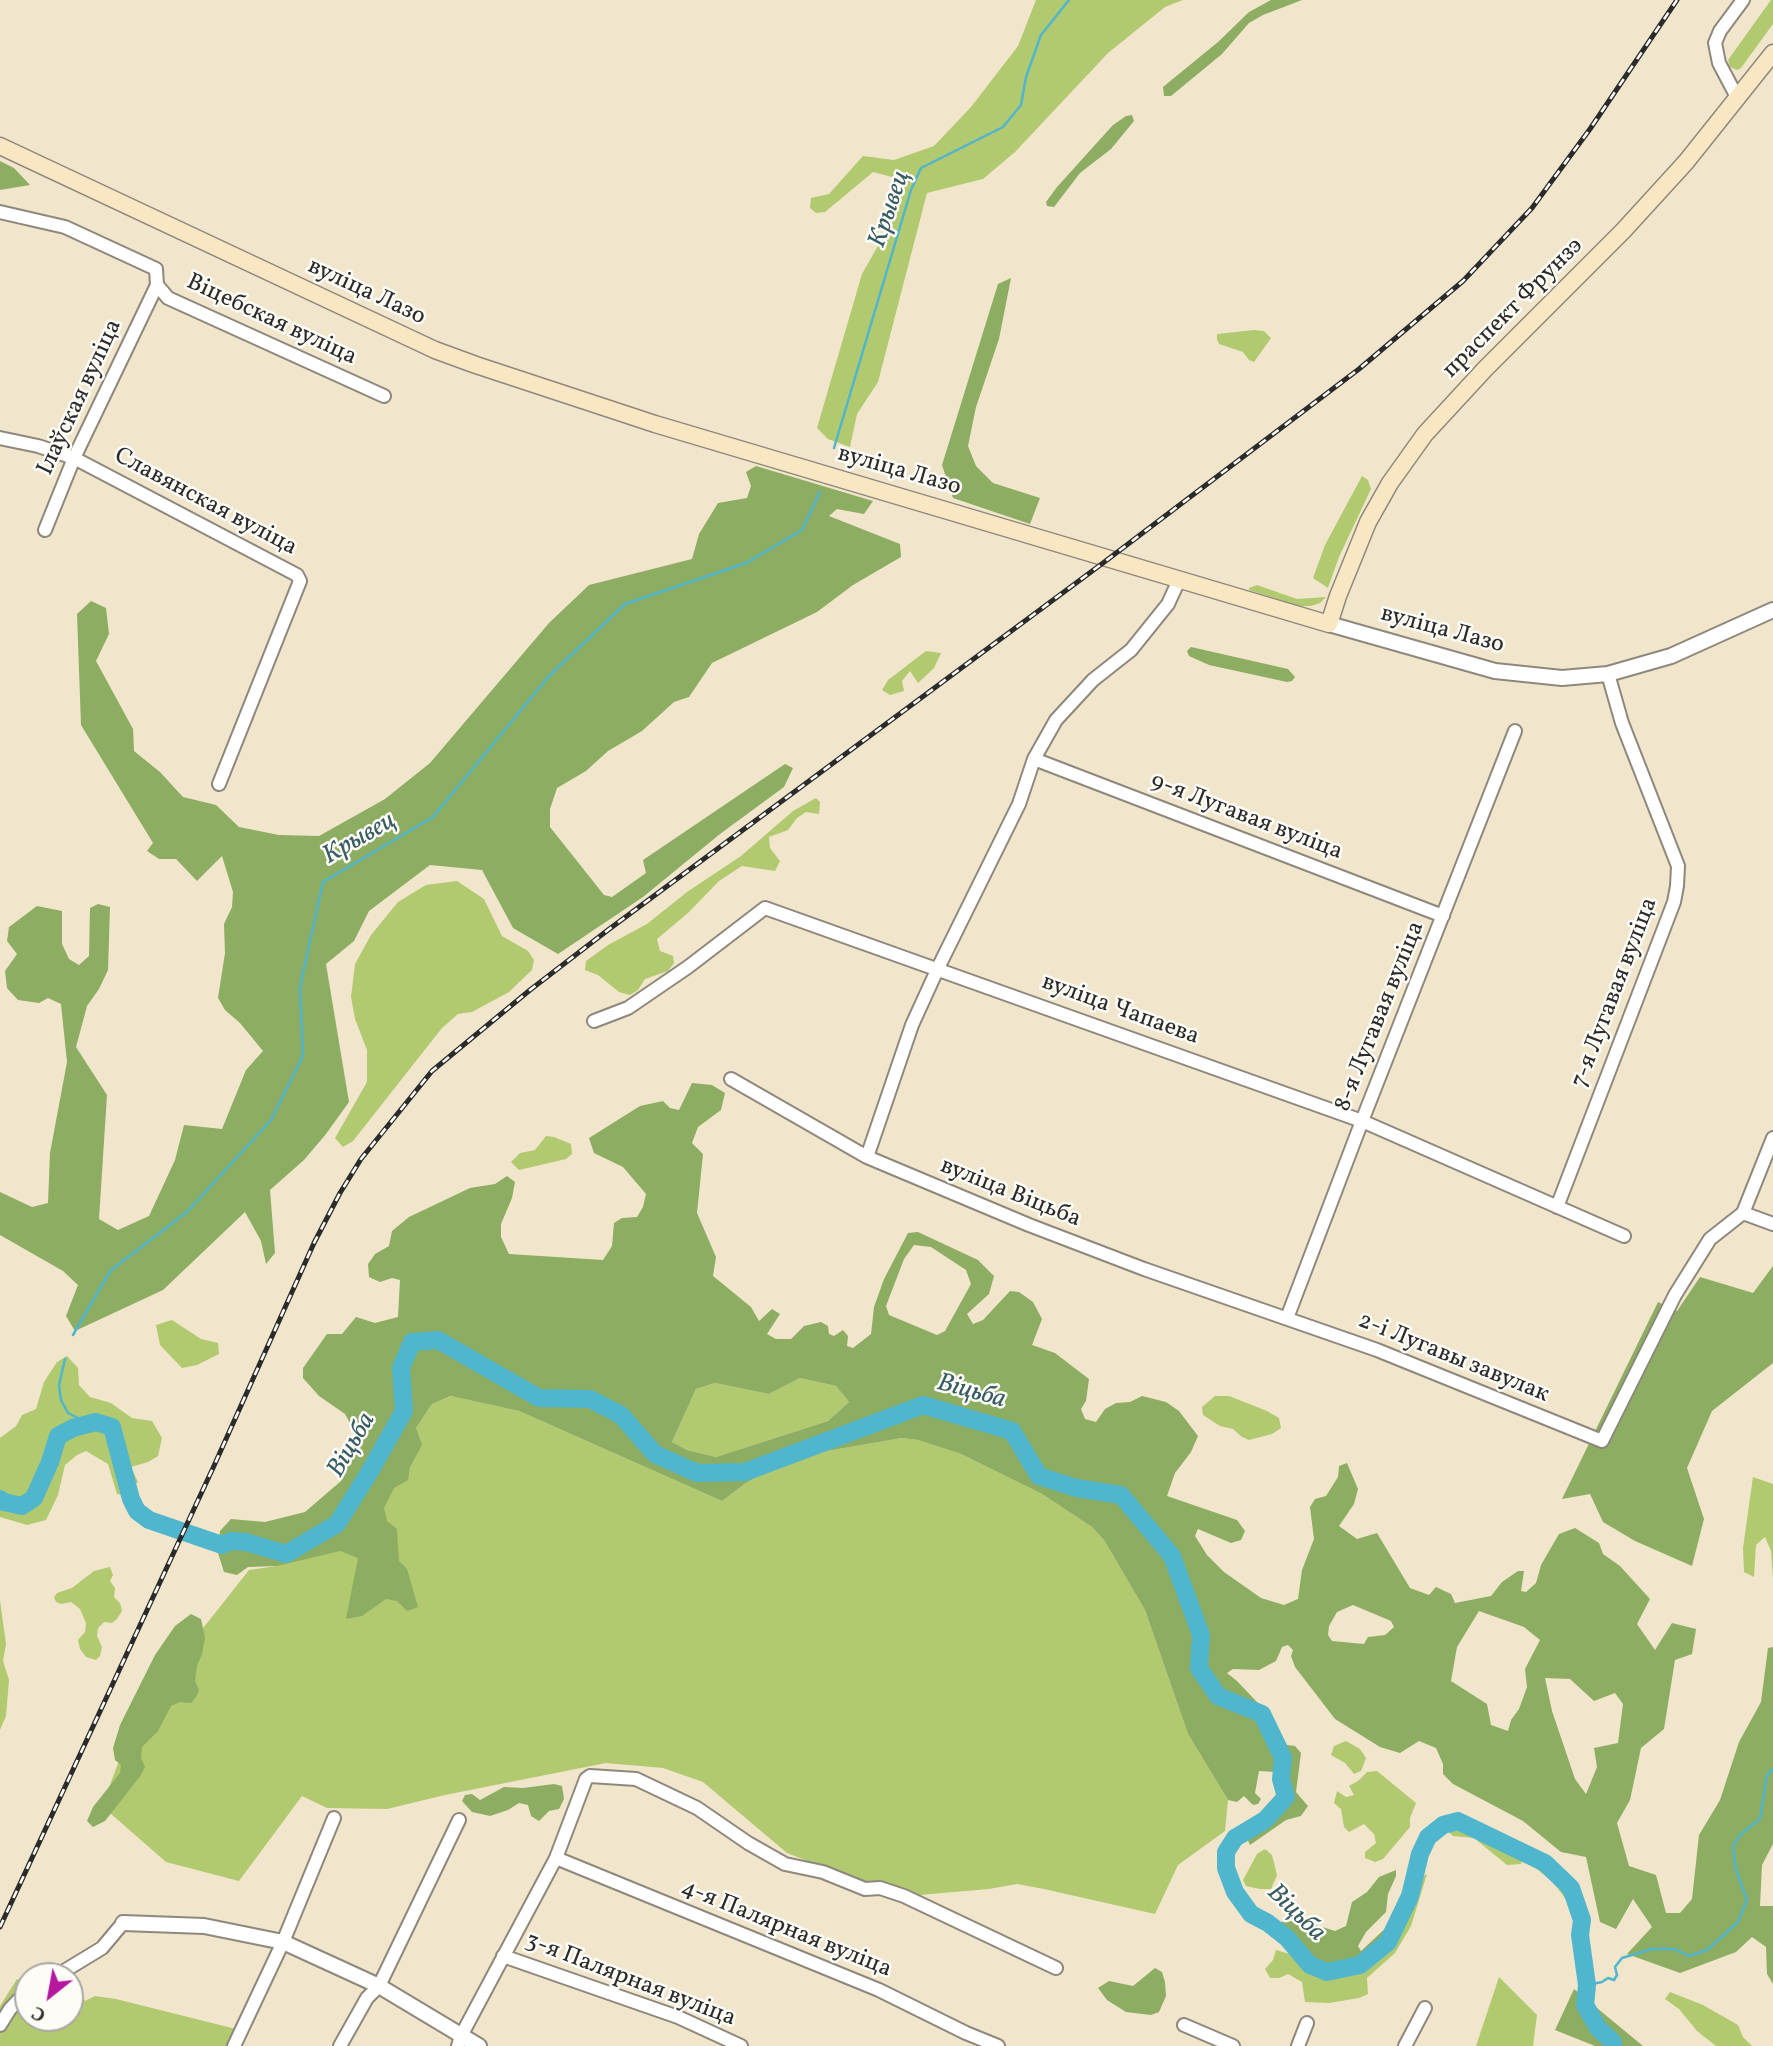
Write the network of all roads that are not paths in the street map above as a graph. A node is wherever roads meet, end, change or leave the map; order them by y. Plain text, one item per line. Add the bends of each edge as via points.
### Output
1 (1743, 0) edge
2 (1773, 53) edge
3 (1738, 99) junction
4 (0, 146) edge
5 (0, 212) edge
6 (157, 285) junction
7 (384, 397) dead end
8 (0, 438) edge
9 (74, 458) junction
10 (45, 530) dead end
11 (1180, 580) junction
12 (1773, 610) edge
13 (1329, 624) junction
14 (1608, 674) junction
15 (1515, 731) dead end
16 (1034, 759) junction
17 (219, 784) dead end
18 (1443, 916) junction
19 (938, 968) junction
20 (594, 1021) dead end
21 (731, 1079) dead end
22 (1362, 1121) junction
23 (1773, 1138) edge
24 (867, 1157) junction
25 (1557, 1207) junction
26 (1743, 1213) junction
27 (1773, 1224) edge
28 (1624, 1236) dead end
29 (1287, 1318) junction
30 (334, 1818) dead end
31 (459, 1820) dead end
32 (556, 1858) junction
33 (123, 1923) joint
34 (283, 1942) junction
35 (503, 1956) junction
36 (79, 1962) edge
37 (1056, 1968) dead end
38 (379, 1986) junction
39 (14, 2005) edge
40 (1425, 2008) dead end
41 (1307, 2023) dead end
42 (0, 2025) edge
43 (1184, 2025) dead end
44 (460, 2041) edge
45 (234, 2046) edge
46 (340, 2046) edge
47 (479, 2046) edge
48 (741, 2046) edge
49 (999, 2046) edge
50 (1233, 2046) edge
51 (1298, 2046) edge
52 (1405, 2046) edge

1 - 3 street via 1715,43 1719,63
2 - 3 main road, праспект Фрунзэ
3 - 13 main road, праспект Фрунзэ via 1623,231 1425,434 1368,522
4 - 11 main road, вуліца Лазо via 435,350 655,424
5 - 6 street, Віцебская вуліца via 65,228 117,250 156,269
6 - 7 street, Віцебская вуліца via 168,298
6 - 9 street, Ілаўская вуліца
8 - 9 street, Славянская вуліца
9 - 10 street, Ілаўская вуліца
9 - 17 street, Славянская вуліца via 300,580
11 - 13 main road, вуліца Лазо
11 - 16 street via 1168,604 1131,650 1093,680 1056,720
12 - 14 street, вуліца Лазо via 1671,656
13 - 14 street, вуліца Лазо via 1495,671 1562,678
14 - 25 street, 7-я Лугавая вуліца via 1622,723 1678,866 1677,886
15 - 18 street, 8-я Лугавая вуліца
16 - 18 street, 9-я Лугавая вуліца
16 - 19 street via 1019,804
18 - 22 street, 8-я Лугавая вуліца
19 - 20 street, вуліца Чапаева via 765,908 628,1008
19 - 22 street, вуліца Чапаева
19 - 24 street via 912,1025
21 - 24 street, вуліца Віцьба
22 - 25 street, вуліца Чапаева
22 - 29 street, 8-я Лугавая вуліца
23 - 26 street
24 - 29 street, вуліца Віцьба via 1029,1225
25 - 28 street, вуліца Чапаева
26 - 27 street
26 - 29 street, 2-і Лугавы завулак via 1710,1239 1675,1295 1602,1441
30 - 34 street
31 - 38 street
32 - 35 street
32 - 37 street via 586,1779 636,1779 697,1808 785,1864 904,1896
32 - 49 street, 4-я Палярная вуліца via 879,1990
33 - 34 street via 204,1926
33 - 36 street via 102,1948
34 - 38 street
34 - 45 street
35 - 44 street
35 - 48 street, 3-я Палярная вуліца via 678,2017
38 - 44 street
38 - 46 street via 367,1997
39 - 42 street
40 - 52 street
41 - 51 street
43 - 50 street
44 - 47 street

